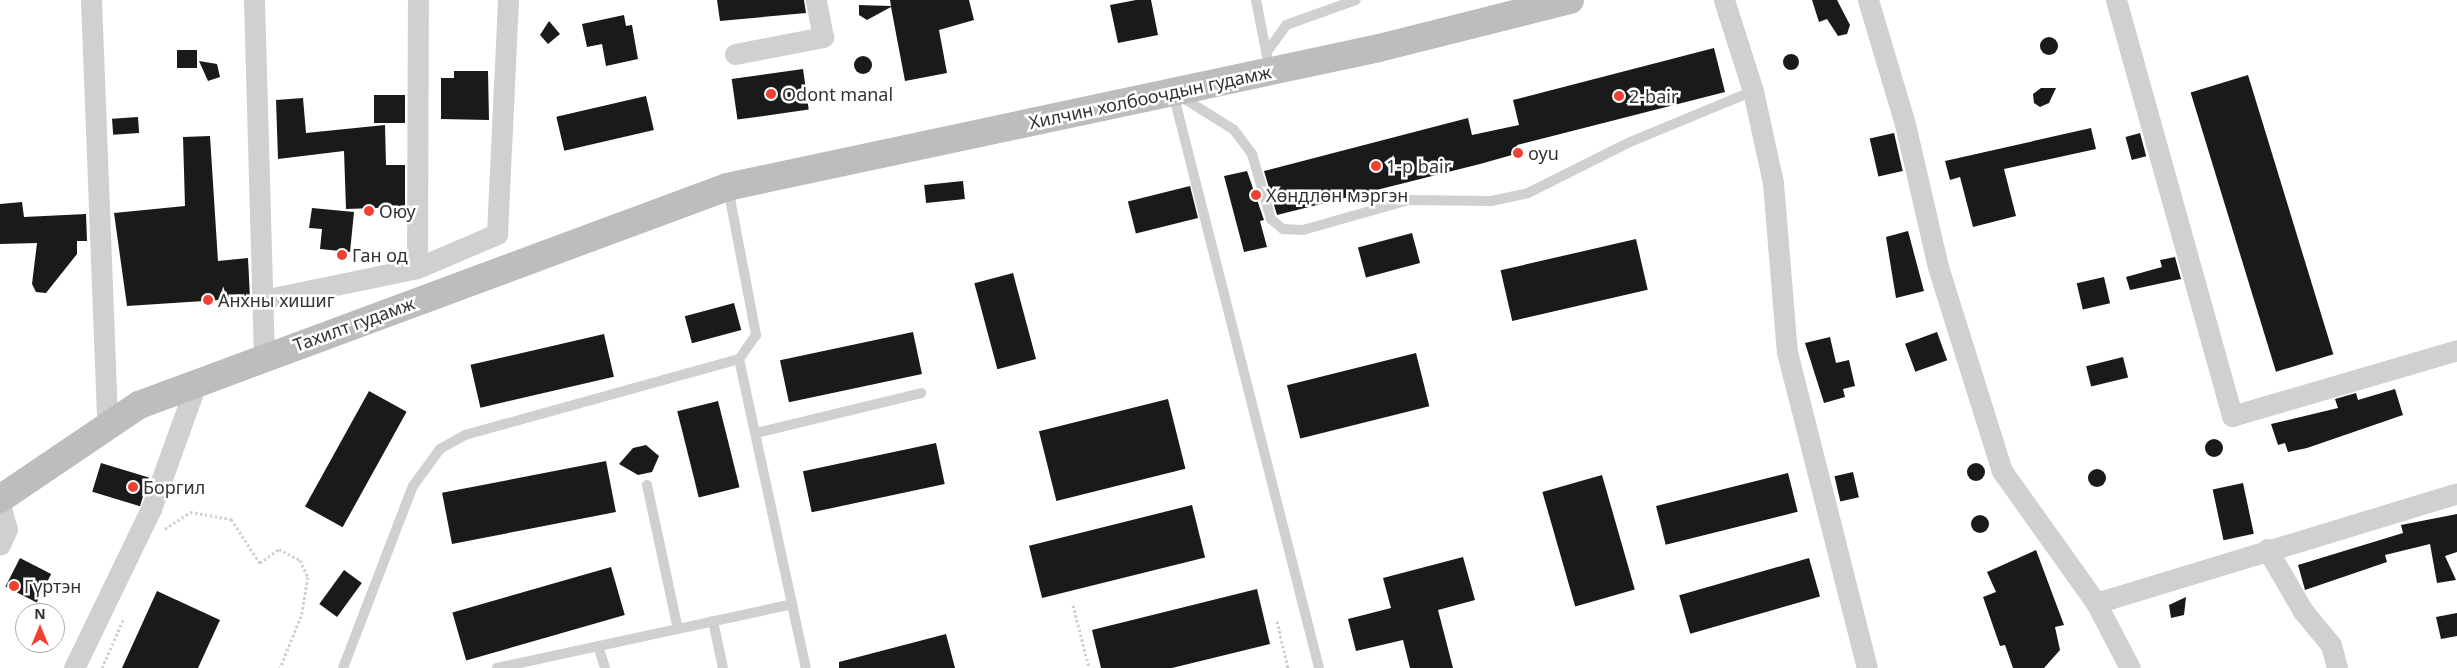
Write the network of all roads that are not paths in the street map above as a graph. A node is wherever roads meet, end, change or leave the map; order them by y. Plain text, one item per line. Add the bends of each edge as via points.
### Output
1 (91, 0) edge
2 (254, 0) edge
3 (418, 0) edge
4 (508, 0) edge
5 (816, 0) edge
6 (1256, 0) edge
7 (1356, 0) edge
8 (1570, 0) edge
9 (1724, 0) edge
10 (1868, 0) edge
11 (2116, 0) edge
12 (734, 54) dead end
13 (1268, 62) junction
14 (1753, 91) junction
15 (1173, 92) junction
16 (727, 187) junction
17 (417, 268) junction
18 (263, 300) junction
19 (2457, 350) edge
20 (264, 356) junction
21 (739, 359) junction
22 (195, 387) junction
23 (921, 393) dead end
24 (108, 423) junction
25 (756, 433) junction
26 (647, 485) dead end
27 (2457, 493) edge
28 (0, 499) edge
29 (0, 505) edge
30 (0, 545) edge
31 (2267, 549) junction
32 (2096, 603) junction
33 (792, 604) junction
34 (712, 621) junction
35 (678, 629) junction
36 (598, 646) junction
37 (74, 668) edge
38 (344, 668) edge
39 (497, 668) edge
40 (604, 668) edge
41 (723, 668) edge
42 (806, 668) edge
43 (1319, 668) edge
44 (1867, 668) edge
45 (2130, 668) edge
46 (2337, 668) edge

1 - 24 street
2 - 18 street
3 - 17 street
4 - 17 street via 497,234
5 - 12 street via 823,37
6 - 13 lane
7 - 13 lane via 1286,25
8 - 13 main road, Хилчин холбоочдын гудамж
9 - 14 street
10 - 32 street via 1905,124 1938,267 2002,471
11 - 19 street via 2232,416
13 - 15 main road, Хилчин холбоочдын гудамж
14 - 15 lane via 1630,142 1528,193 1491,201 1409,200 1303,230 1283,230 1271,220 1252,154 1234,130
14 - 44 street via 1773,183 1787,352
15 - 16 main road, Хилчин холбоочдын гудамж
15 - 43 lane
16 - 20 main road, Тахилт гудамж
16 - 21 lane via 756,335
17 - 18 street
18 - 20 street
20 - 22 main road, Тахилт гудамж
21 - 25 lane
21 - 38 lane via 465,435 440,449 413,486
22 - 24 main road, Тахилт гудамж via 139,406
22 - 37 street via 151,510
23 - 25 lane
24 - 28 main road, Тахилт гудамж
25 - 33 lane
26 - 35 lane
27 - 31 street
29 - 30 street via 7,530
31 - 32 street
31 - 46 street via 2303,611 2331,645
32 - 45 street
33 - 34 lane
33 - 42 lane
34 - 35 lane
34 - 41 lane
35 - 36 lane
36 - 39 lane
36 - 40 lane

